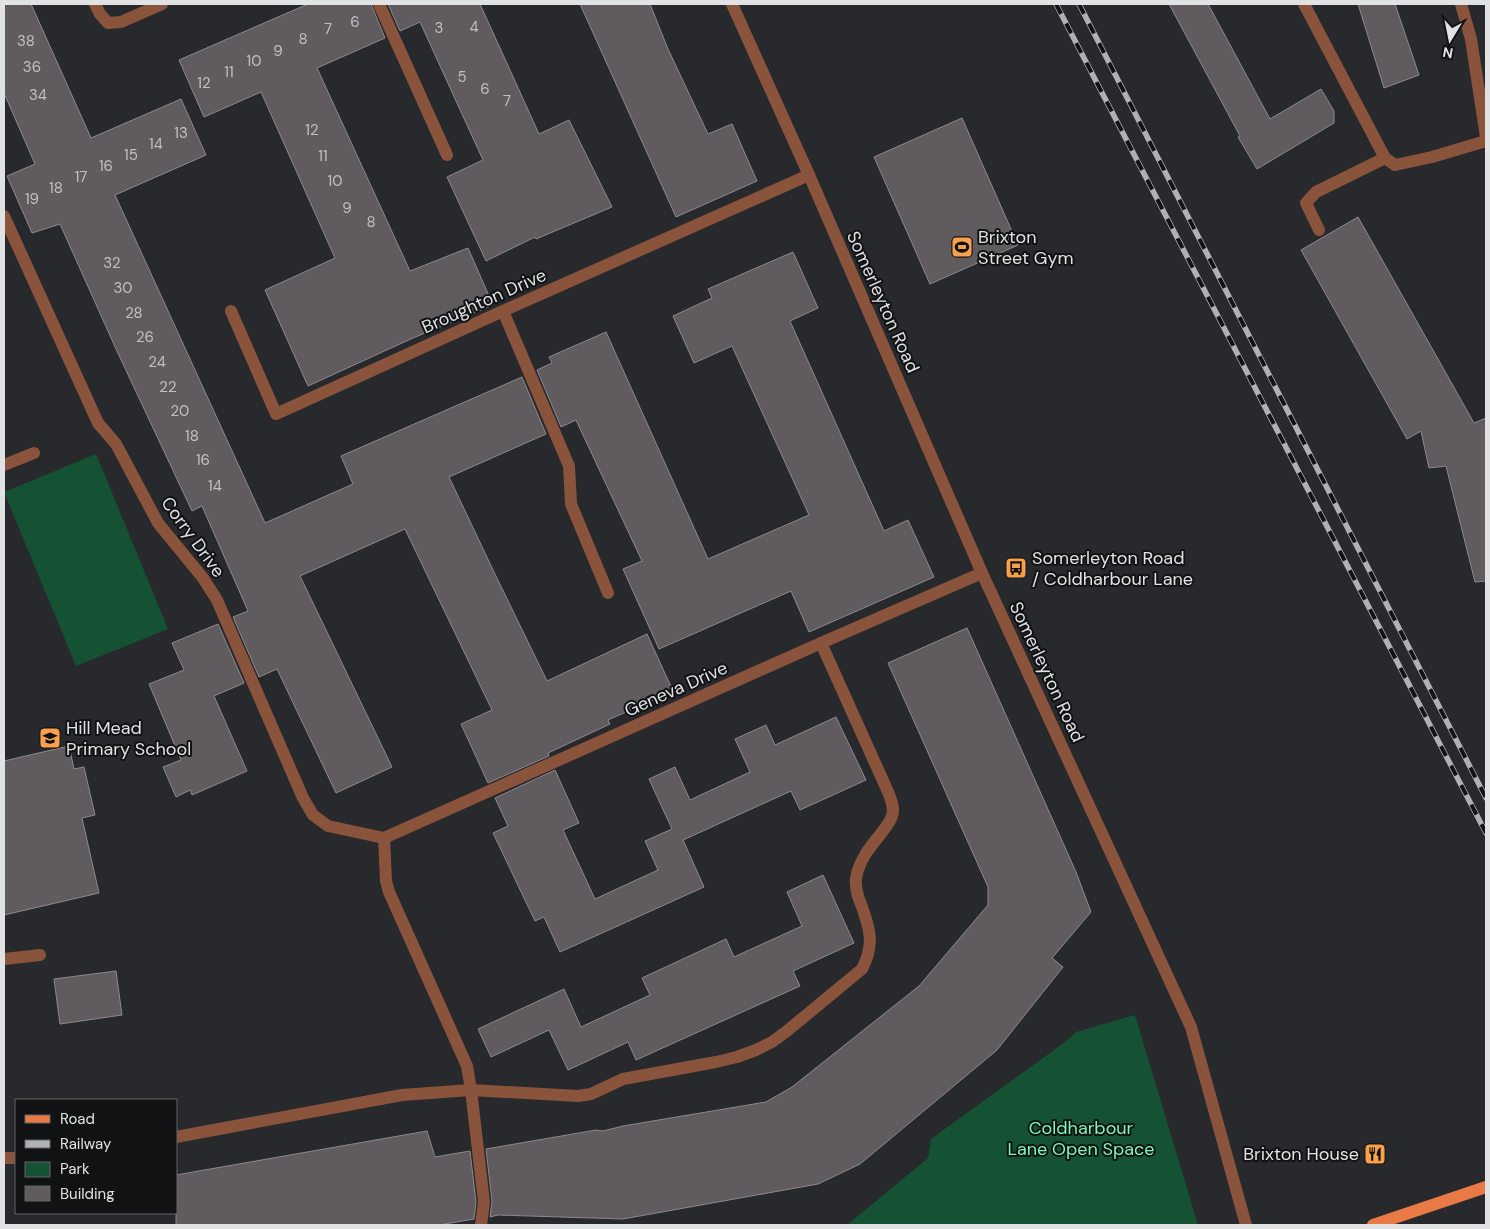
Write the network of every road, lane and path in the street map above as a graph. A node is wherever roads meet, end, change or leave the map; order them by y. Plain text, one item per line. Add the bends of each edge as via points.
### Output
1 (95, 4) edge
2 (162, 4) edge
3 (379, 4) edge
4 (732, 4) edge
5 (1304, 4) edge
6 (1461, 4) edge
7 (1486, 137) edge
8 (1486, 141) edge
9 (447, 155) dead end
10 (1385, 158) junction
11 (809, 175) junction
12 (4, 216) edge
13 (1319, 230) dead end
14 (231, 311) dead end
15 (503, 311) junction
16 (34, 452) dead end
17 (4, 465) edge
18 (982, 573) junction
19 (608, 593) dead end
20 (821, 643) junction
21 (384, 838) junction
22 (40, 955) dead end
23 (4, 959) edge
24 (470, 1090) junction
25 (178, 1137) edge
26 (1486, 1187) edge
27 (481, 1225) edge
28 (1246, 1225) edge
29 (1373, 1225) edge

1 - 2 street via 108,23 121,22
3 - 9 street
4 - 11 street, Somerleyton Road
5 - 10 street
6 - 7 street
8 - 10 street via 1395,165
10 - 13 street via 1316,192 1306,203
11 - 15 street, Broughton Drive
11 - 18 street, Somerleyton Road
12 - 21 street, Corry Drive via 98,423 116,444 158,523 217,600 303,798 313,814 328,826
14 - 15 street, Broughton Drive via 276,414
15 - 19 street via 569,466 571,504
16 - 17 street
18 - 20 street, Geneva Drive
18 - 28 street, Somerleyton Road via 1191,1027
20 - 21 street, Geneva Drive
20 - 24 street via 893,806 886,827 861,861 857,876 856,890 870,928 871,942 862,969 787,1032 737,1057 623,1079 585,1095
21 - 24 street via 389,892 467,1066
22 - 23 street
24 - 25 street via 402,1095
24 - 27 street via 484,1202
26 - 29 main road

